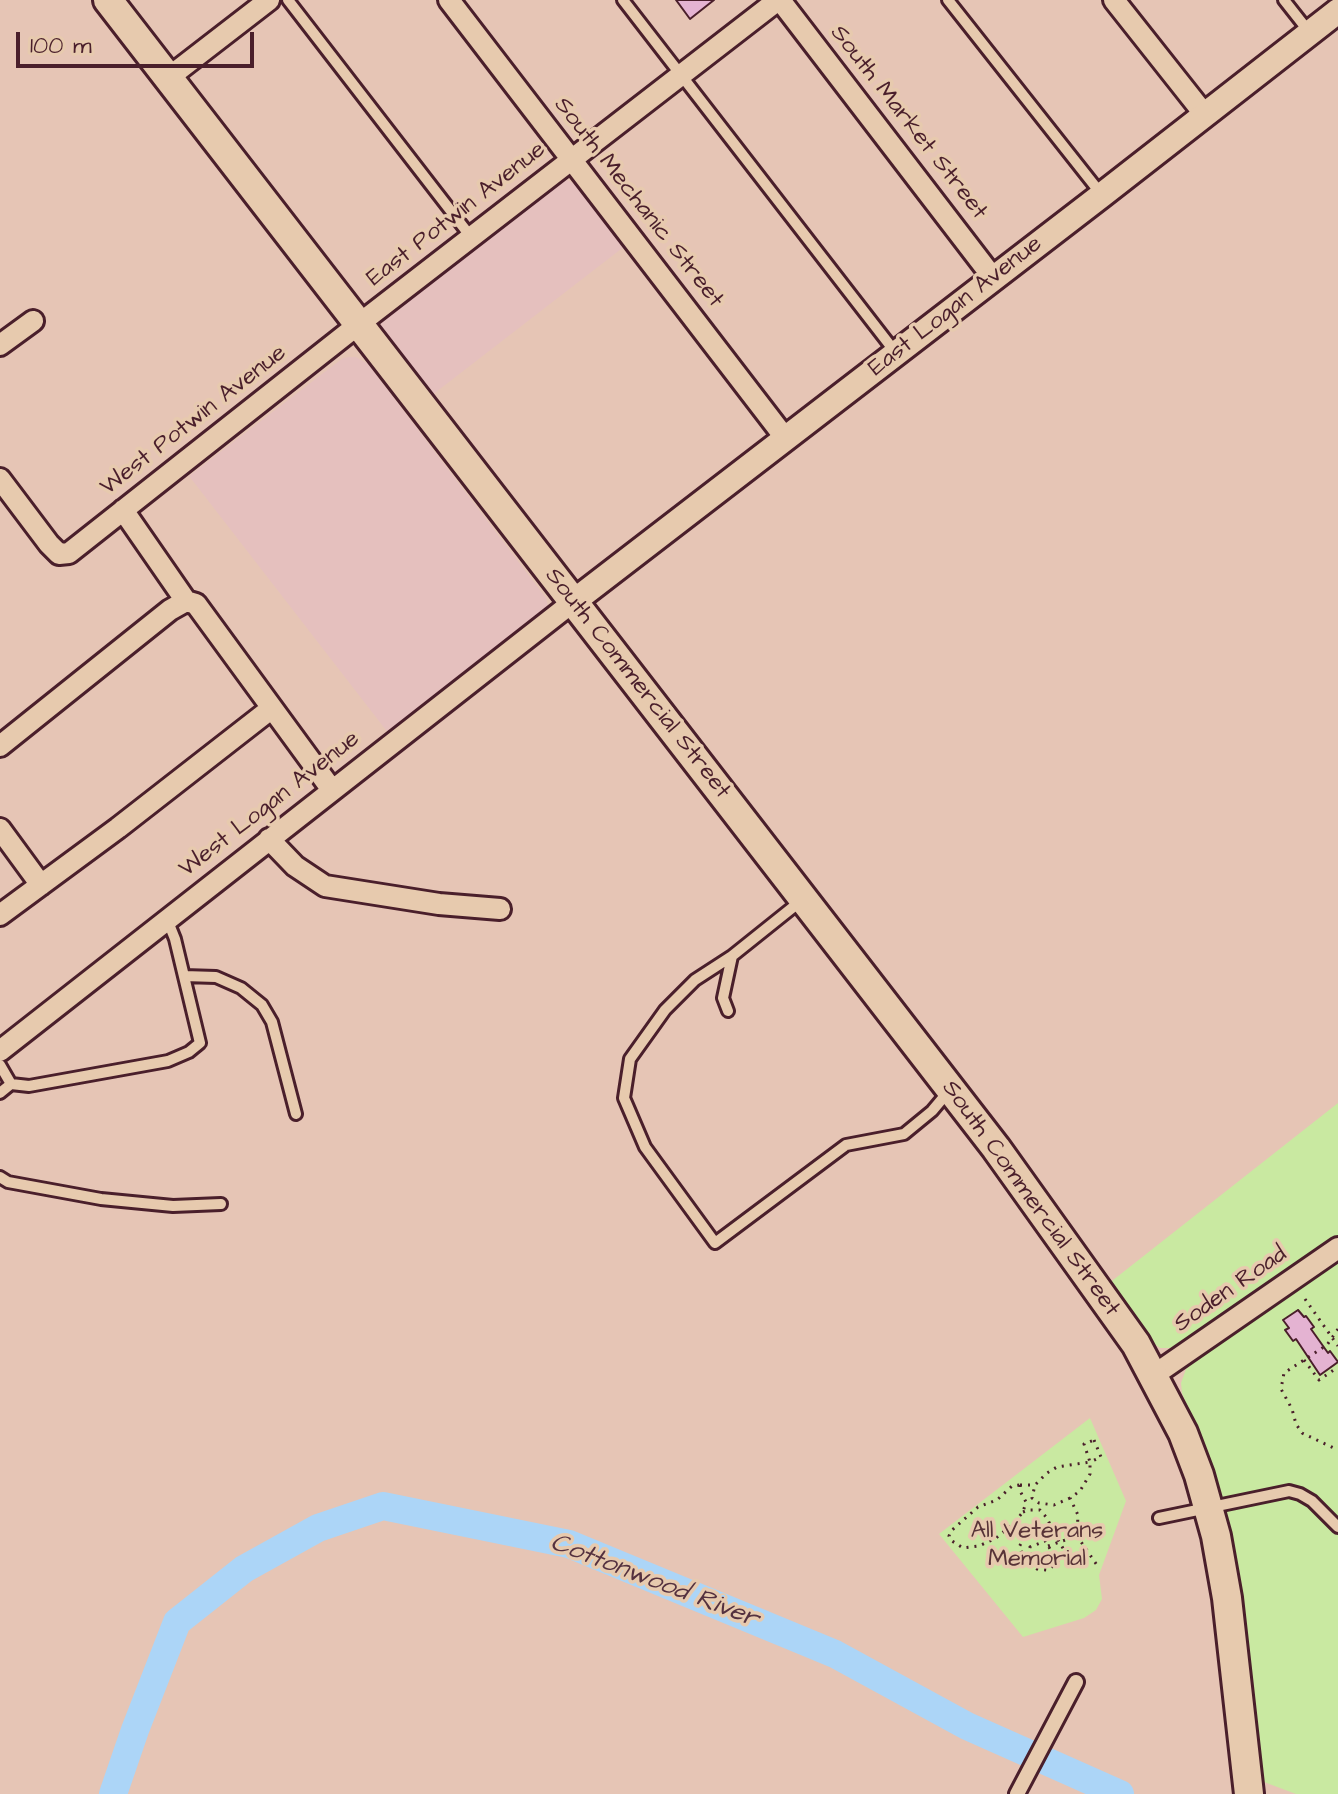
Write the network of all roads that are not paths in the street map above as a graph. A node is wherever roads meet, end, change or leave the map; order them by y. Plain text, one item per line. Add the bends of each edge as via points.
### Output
1 (108, 0) edge
2 (269, 0) edge
3 (288, 0) edge
4 (449, 0) edge
5 (623, 0) edge
6 (779, 0) edge
7 (948, 0) edge
8 (1114, 0) edge
9 (1284, 0) edge
10 (1338, 11) edge
11 (1310, 33) junction
12 (681, 75) junction
13 (168, 78) junction
14 (1205, 115) junction
15 (572, 159) junction
16 (1102, 195) junction
17 (471, 237) junction
18 (994, 279) junction
19 (33, 321) dead end
20 (359, 324) junction
21 (0, 345) edge
22 (897, 353) junction
23 (786, 439) junction
24 (0, 479) edge
25 (123, 510) junction
26 (186, 601) junction
27 (573, 602) junction
28 (272, 708) junction
29 (0, 746) edge
30 (332, 790) junction
31 (0, 829) edge
32 (269, 839) junction
33 (41, 885) junction
34 (803, 899) junction
35 (500, 909) dead end
36 (0, 915) edge
37 (167, 919) junction
38 (732, 956) junction
39 (184, 976) junction
40 (728, 1011) dead end
41 (0, 1051) edge
42 (0, 1065) edge
43 (11, 1084) junction
44 (950, 1090) junction
45 (0, 1093) edge
46 (296, 1114) dead end
47 (0, 1177) edge
48 (221, 1204) dead end
49 (1338, 1248) edge
50 (1154, 1375) junction
51 (1208, 1508) junction
52 (1159, 1518) dead end
53 (1338, 1527) edge
54 (1076, 1682) dead end
55 (1017, 1794) edge
56 (1249, 1794) edge

1 - 13 main road, South Commercial Street
2 - 13 street
3 - 17 lane
4 - 15 street, South Mechanic Street
5 - 12 lane
6 - 12 street, East Potwin Avenue
6 - 18 street, South Market Street
7 - 16 lane
8 - 14 street
9 - 11 lane
10 - 11 street, East Logan Avenue
11 - 14 street, East Logan Avenue
12 - 15 street, East Potwin Avenue
12 - 22 lane
13 - 20 main road, South Commercial Street
14 - 16 street, East Logan Avenue
15 - 17 street, East Potwin Avenue
15 - 23 street, South Mechanic Street
16 - 18 street, East Logan Avenue
17 - 20 street, East Potwin Avenue
18 - 22 street, East Logan Avenue
19 - 21 street
20 - 25 street, West Potwin Avenue
20 - 27 main road, South Commercial Street
22 - 23 street, East Logan Avenue
23 - 27 street, East Logan Avenue
24 - 25 street, West Potwin Avenue via 59,554 69,553
25 - 26 street
26 - 28 street via 196,604
26 - 29 street
27 - 30 street, West Logan Avenue
27 - 34 main road, South Commercial Street
28 - 30 street
28 - 33 street
30 - 32 street, West Logan Avenue
31 - 33 street
32 - 35 street via 325,886
32 - 37 street, West Logan Avenue
33 - 36 street
34 - 38 lane
34 - 44 main road, South Commercial Street
37 - 39 lane
37 - 41 street, West Logan Avenue
38 - 40 lane via 723,998
38 - 44 lane via 695,980 665,1010 630,1059 624,1098 645,1147 715,1243 846,1145 904,1134
39 - 43 lane via 200,1043 189,1052 168,1061 29,1086
39 - 46 lane via 216,977 262,1005 272,1022
42 - 43 lane
43 - 45 lane
44 - 50 main road, South Commercial Street
47 - 48 lane via 101,1199
49 - 50 street, Soden Road
50 - 51 main road, South Commercial Street via 1183,1433
51 - 52 lane
51 - 53 lane via 1289,1491 1312,1501
51 - 56 main road, South Commercial Street via 1222,1570
54 - 55 street

